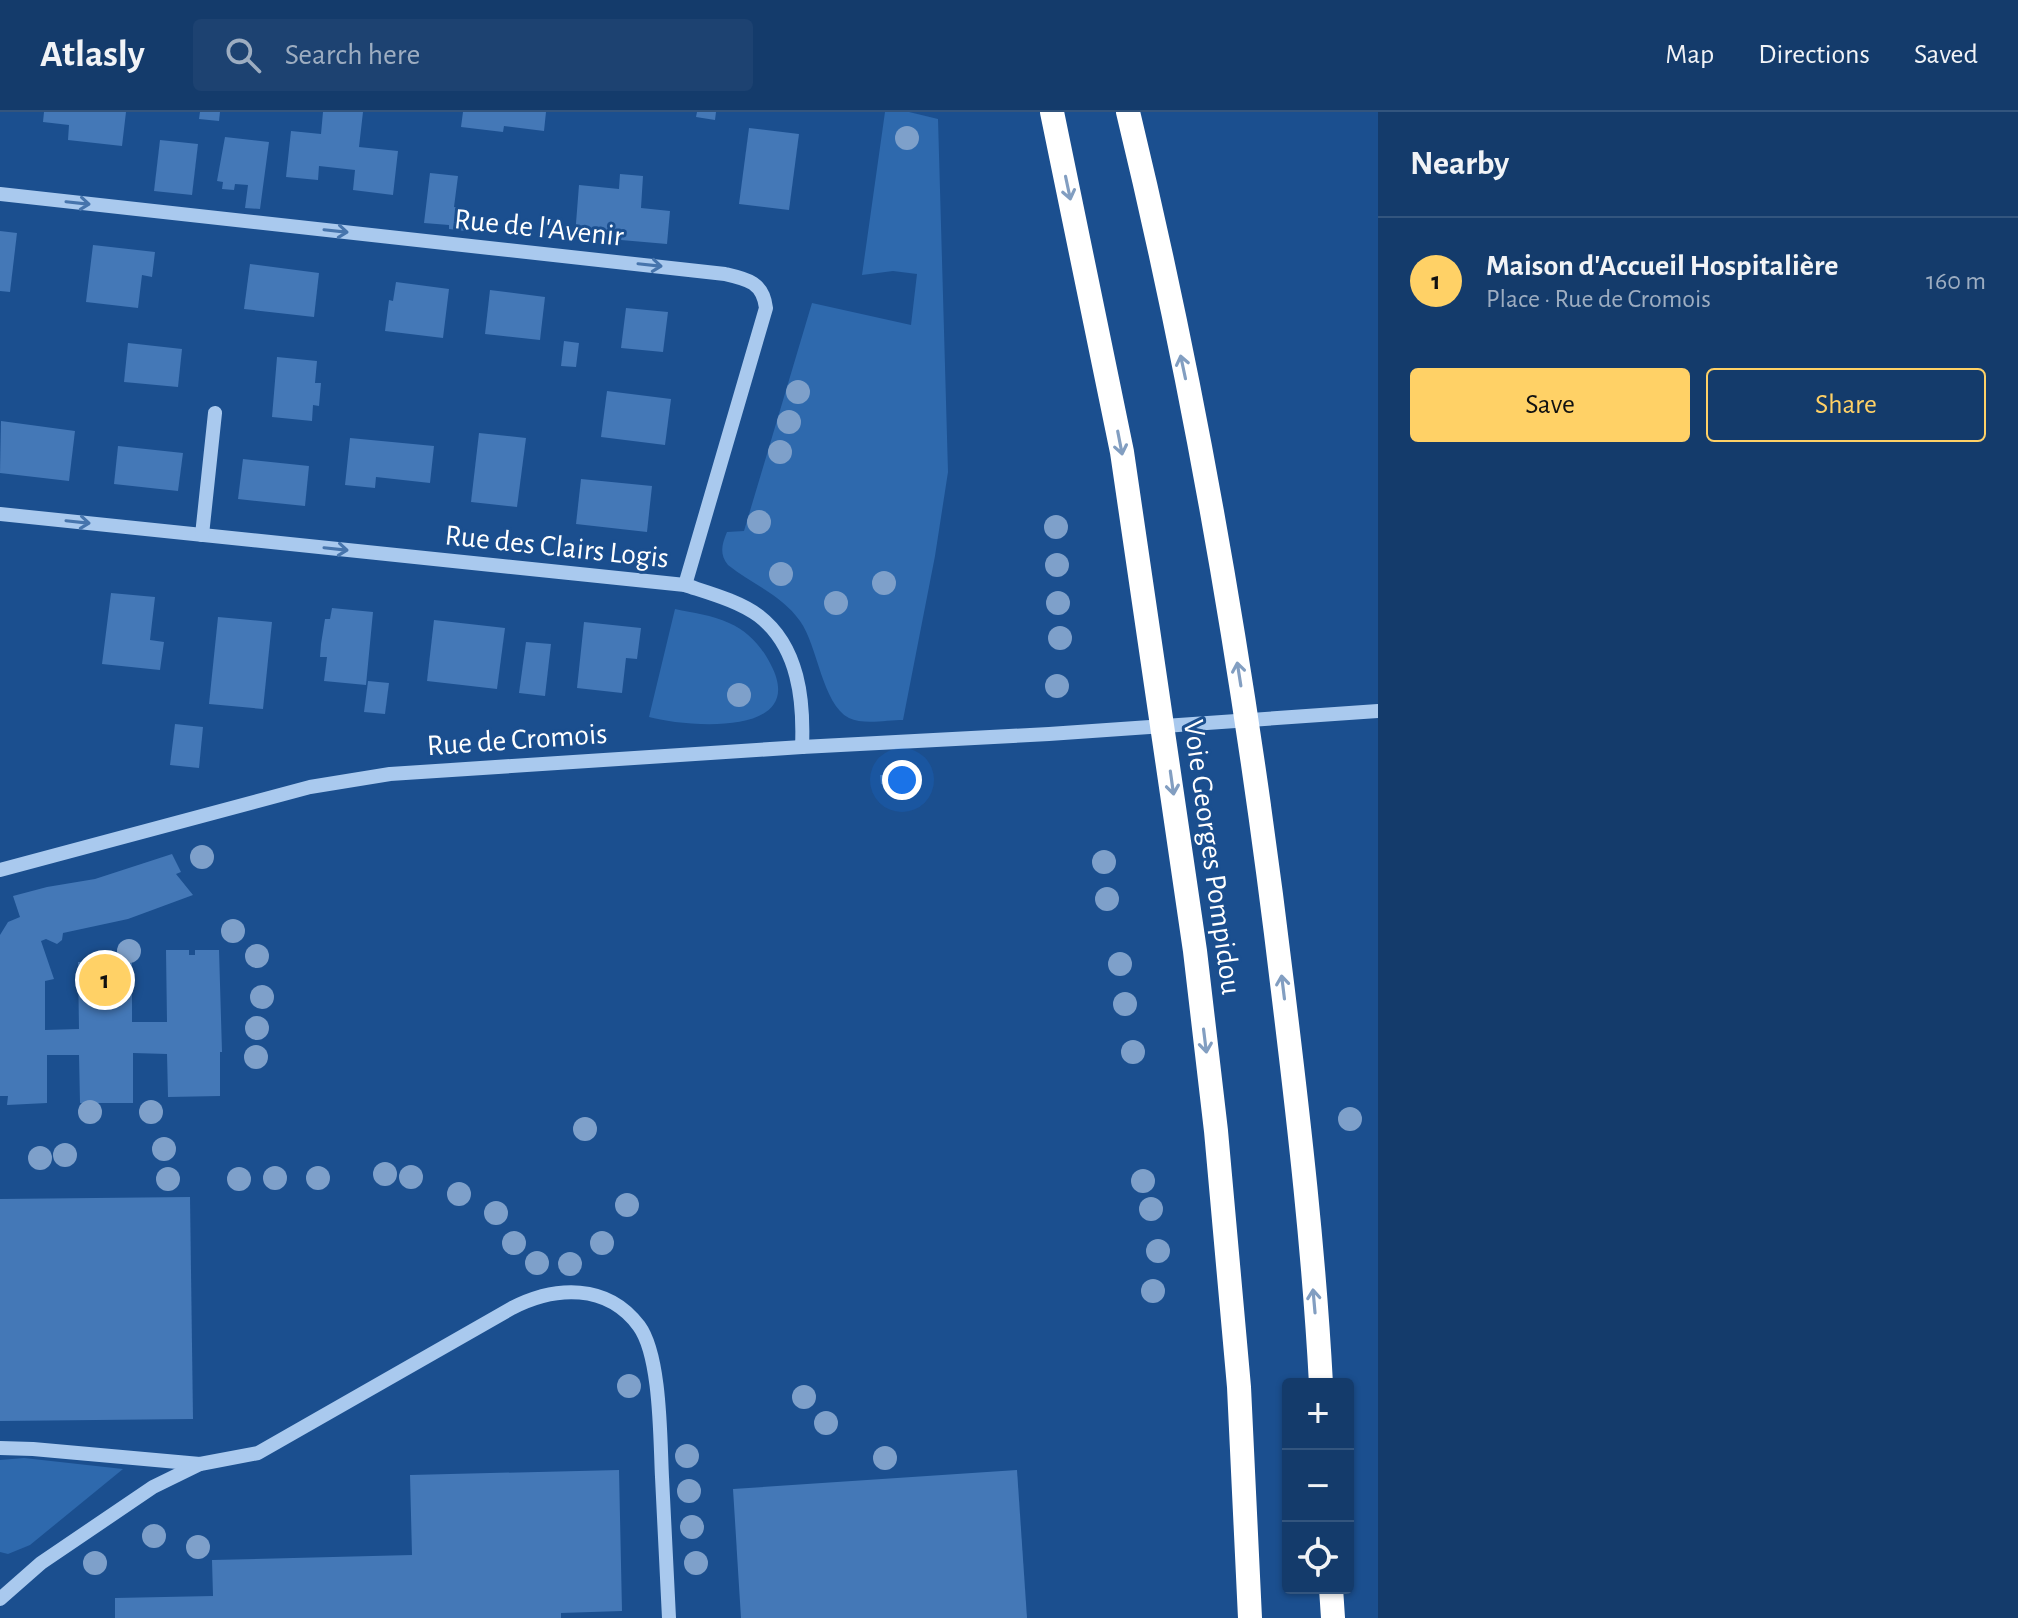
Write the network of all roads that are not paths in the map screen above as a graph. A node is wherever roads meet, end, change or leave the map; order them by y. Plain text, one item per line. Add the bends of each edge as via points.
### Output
1 (1052, 112) edge
2 (1128, 112) edge
3 (0, 194) edge
4 (215, 413) dead end
5 (0, 514) edge
6 (202, 535) junction
7 (685, 585) junction
8 (1378, 711) edge
9 (802, 747) junction
10 (0, 870) edge
11 (1320, 1378) edge
12 (0, 1448) edge
13 (200, 1464) junction
14 (1331, 1594) edge
15 (0, 1599) edge
16 (669, 1618) edge
17 (1250, 1618) edge
18 (1333, 1618) edge

1 -> 17 highway, Voie Georges Pompidou via 1122,452 1191,922 1239,1387
11 -> 2 highway, Voie Georges Pompidou via 1299,1123 1257,780 1199,443
3 -> 7 street, Rue de l'Avenir via 748,279 761,289 764,320
4 - 6 street
5 -> 6 street, Rue des Clairs Logis
6 -> 7 street, Rue des Clairs Logis
7 - 9 street, Rue des Clairs Logis via 759,616 780,639 799,687
8 - 9 street, Rue de Cromois
9 - 10 street, Rue de Cromois via 390,774 310,787
12 - 13 street
13 - 15 street via 153,1487 41,1563
13 - 16 street via 258,1453 536,1296 593,1293 620,1307 640,1328 651,1353
14 - 18 highway

